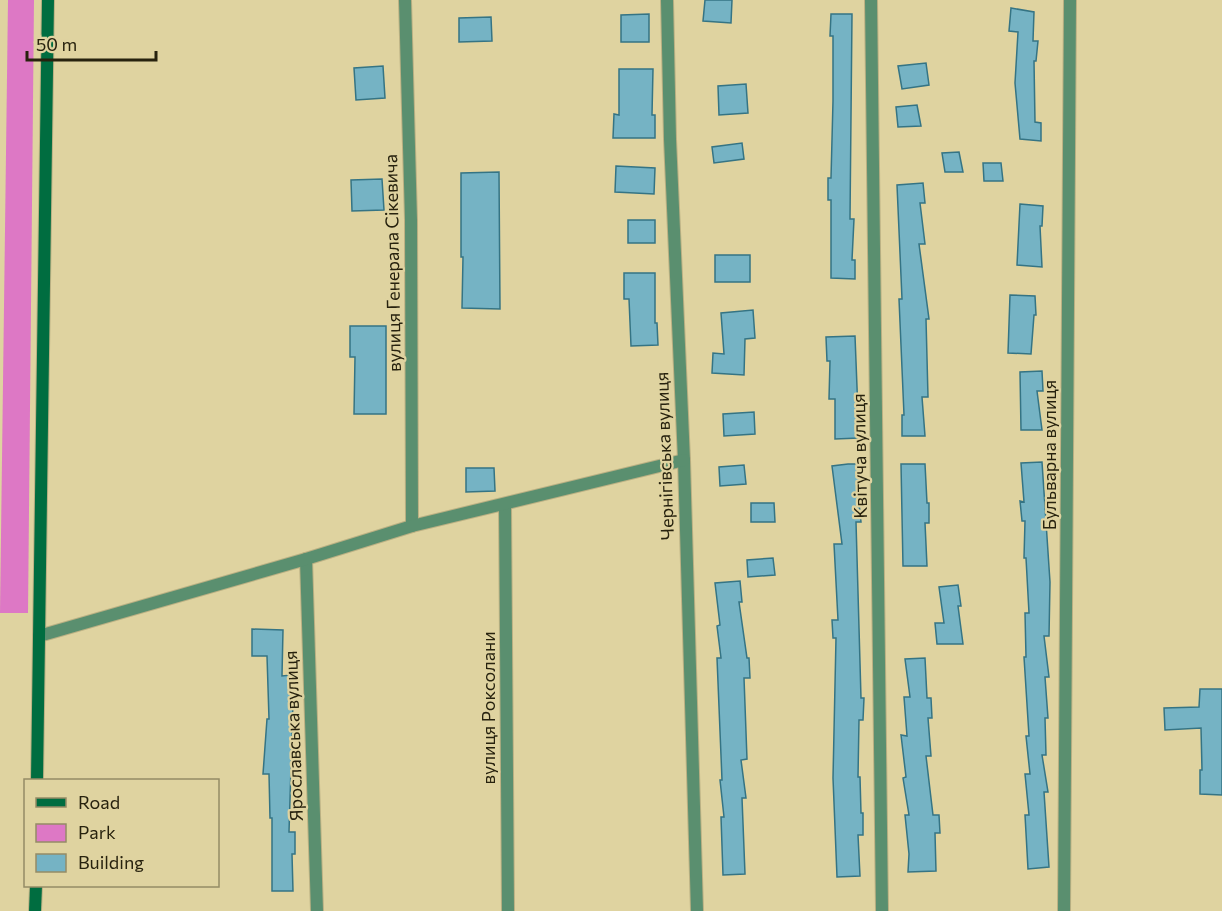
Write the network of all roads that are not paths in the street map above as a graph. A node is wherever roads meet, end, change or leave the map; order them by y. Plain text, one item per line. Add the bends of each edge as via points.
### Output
1 (48, 0) edge
2 (405, 0) edge
3 (667, 0) edge
4 (871, 0) edge
5 (1070, 0) edge
6 (684, 460) junction
7 (505, 505) junction
8 (412, 526) junction
9 (306, 559) junction
10 (39, 636) junction
11 (37, 779) edge
12 (36, 887) edge
13 (35, 911) edge
14 (317, 911) edge
15 (508, 911) edge
16 (697, 911) edge
17 (882, 911) edge
18 (1064, 911) edge

1 - 10 street
2 - 8 street, вулиця Генерала Сікевича via 411,220
3 - 6 street, Чернігівська вулиця
4 - 17 street, Квітуча вулиця
5 - 18 street, Бульварна вулиця
6 - 7 street
6 - 16 street, Чернігівська вулиця
7 - 8 street
7 - 15 street, вулиця Роксолани
8 - 9 street
9 - 10 street
9 - 14 street, Ярославська вулиця
10 - 11 street
12 - 13 street

